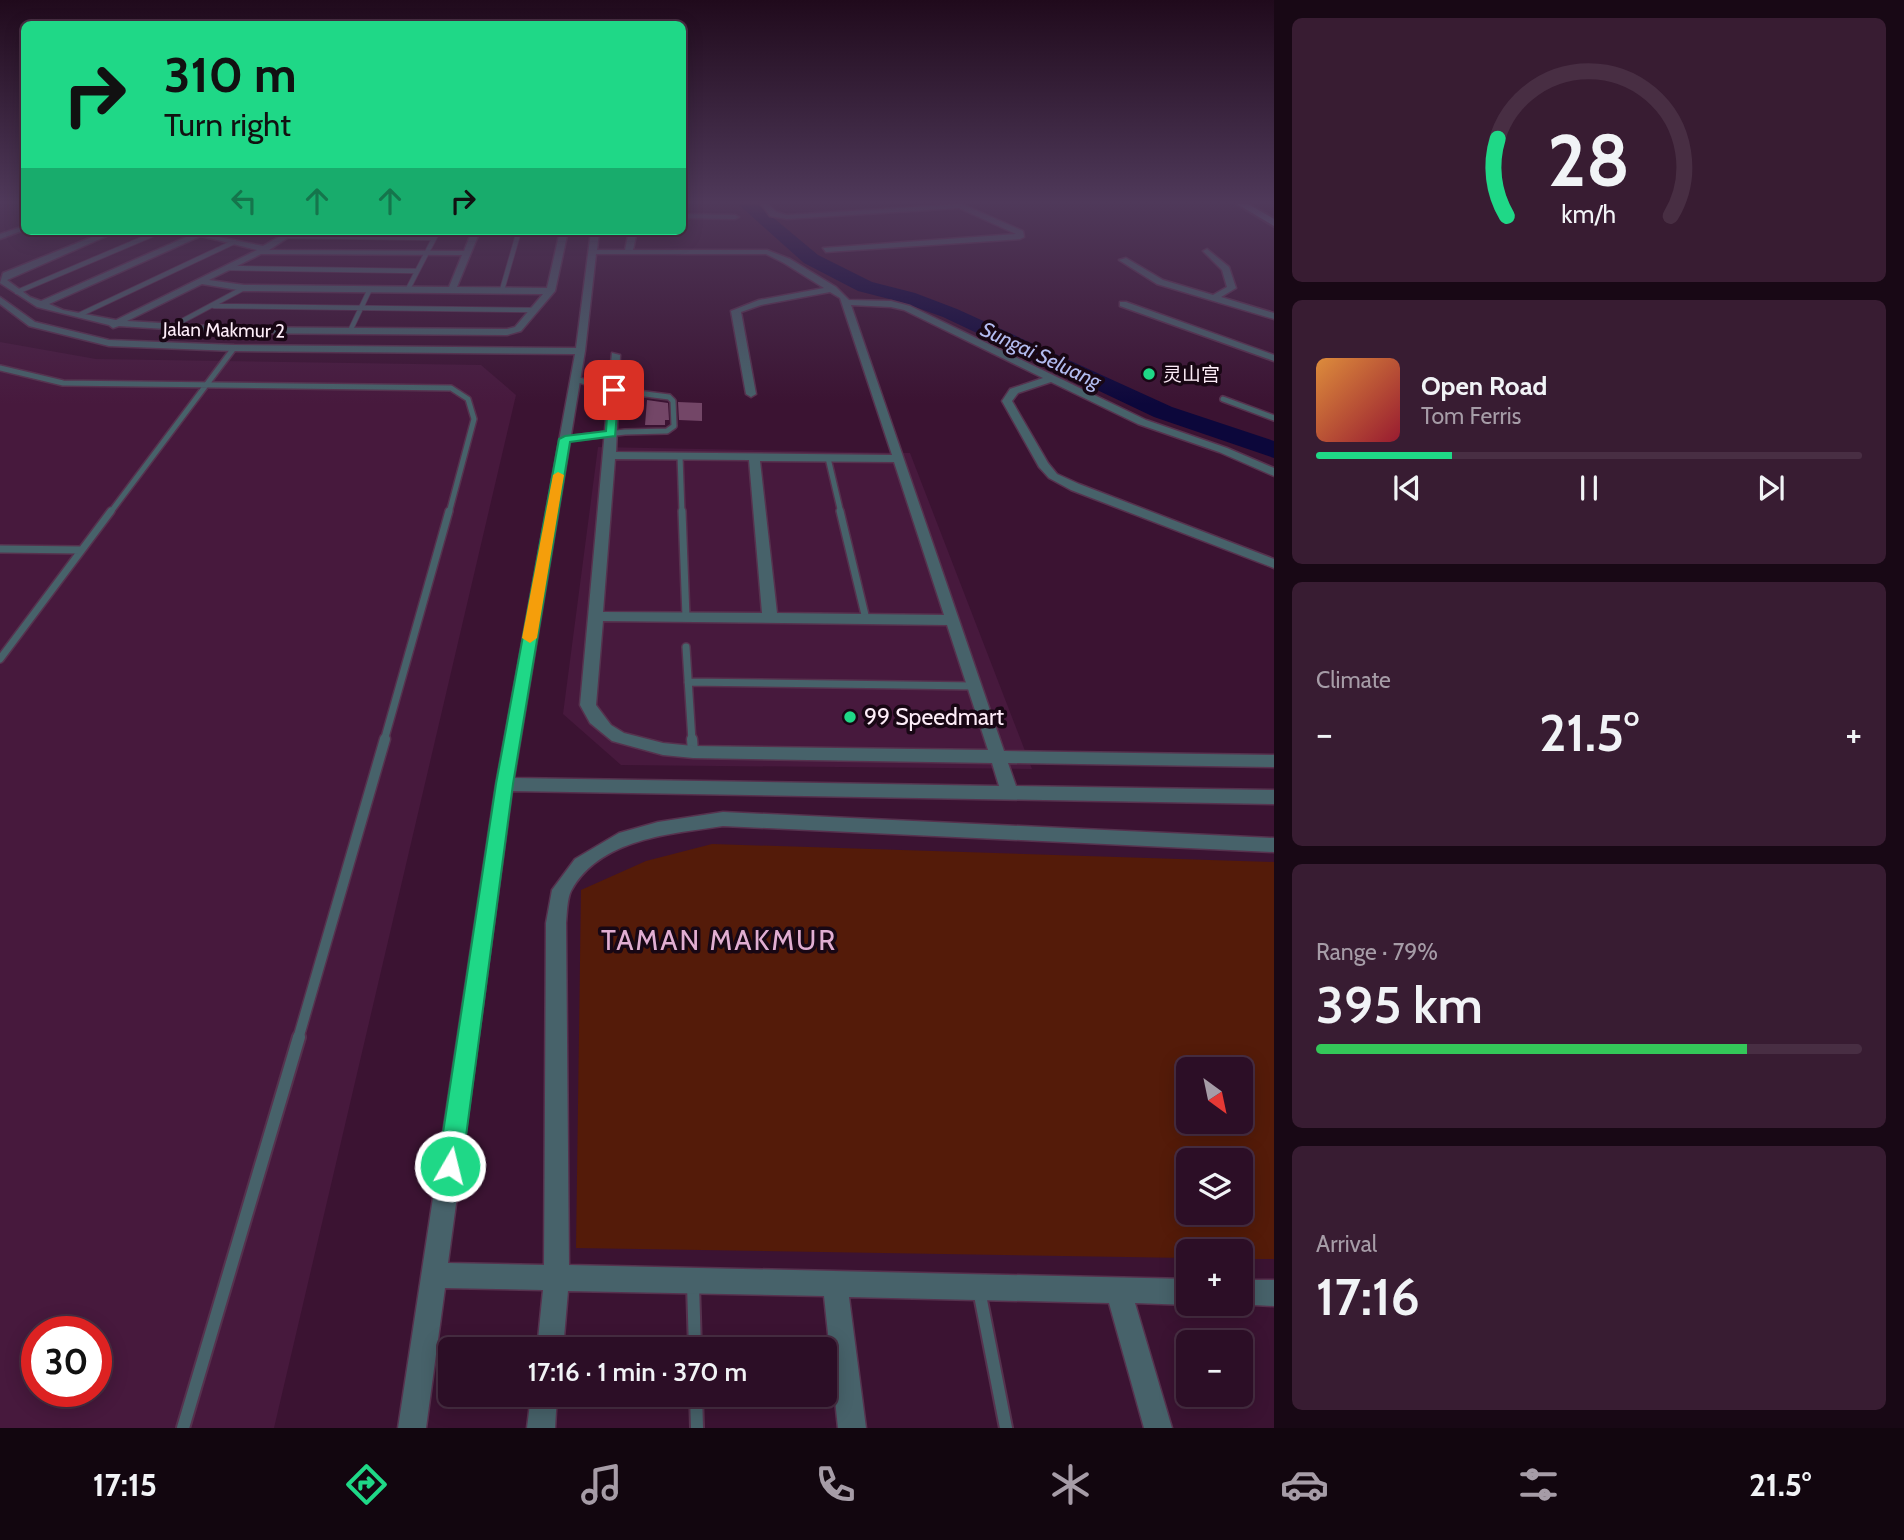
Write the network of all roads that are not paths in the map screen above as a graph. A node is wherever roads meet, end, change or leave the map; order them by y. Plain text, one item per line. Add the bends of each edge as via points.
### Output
1 (17, 271) edge
2 (67, 271) edge
3 (117, 271) edge
4 (173, 271) edge
5 (222, 271) edge
6 (394, 271) edge
7 (417, 271) joint
8 (460, 271) edge
9 (508, 271) edge
10 (555, 271) edge
11 (590, 271) edge
12 (800, 271) edge
13 (1139, 271) edge
14 (1227, 271) edge
15 (201, 281) junction
16 (244, 288) junction
17 (370, 289) junction
18 (408, 289) junction
19 (833, 289) junction
20 (452, 290) junction
21 (502, 290) junction
22 (551, 291) junction
23 (17, 292) junction
24 (1214, 298) junction
25 (0, 300) edge
26 (845, 302) junction
27 (1123, 304) dead end
28 (40, 305) junction
29 (214, 306) junction
30 (360, 308) junction
31 (535, 310) junction
32 (79, 315) junction
33 (1274, 316) edge
34 (116, 323) junction
35 (168, 329) junction
36 (350, 331) junction
37 (95, 340) junction
38 (234, 348) junction
39 (580, 351) junction
40 (615, 355) dead end
41 (1274, 358) edge
42 (0, 368) edge
43 (1053, 378) junction
44 (575, 379) junction
45 (206, 385) junction
46 (614, 390) junction
47 (751, 394) dead end
48 (1223, 399) dead end
49 (1274, 418) edge
50 (611, 434) junction
51 (565, 439) junction
52 (610, 455) junction
53 (680, 456) junction
54 (754, 457) junction
55 (828, 458) junction
56 (899, 459) junction
57 (1274, 472) edge
58 (0, 549) edge
59 (81, 550) junction
60 (1274, 564) edge
61 (596, 616) junction
62 (686, 617) junction
63 (770, 618) junction
64 (866, 619) junction
65 (952, 620) junction
66 (685, 647) dead end
67 (0, 659) edge
68 (688, 682) junction
69 (974, 686) junction
70 (693, 752) junction
71 (997, 756) junction
72 (1274, 761) edge
73 (504, 784) junction
74 (1010, 793) junction
75 (1274, 797) edge
76 (1274, 845) edge
77 (434, 1275) junction
78 (557, 1278) junction
79 (693, 1281) junction
80 (835, 1284) junction
81 (978, 1287) junction
82 (1118, 1290) junction
83 (1176, 1292) edge
84 (1253, 1295) edge
85 (1272, 1297) edge
86 (551, 1337) edge
87 (695, 1337) edge
88 (543, 1407) edge
89 (696, 1407) edge
90 (183, 1428) edge
91 (412, 1428) edge
92 (541, 1428) edge
93 (697, 1428) edge
94 (852, 1428) edge
95 (1006, 1428) edge
96 (1158, 1428) edge

1 - 23 street via 2,280
2 - 23 lane
3 - 28 street
4 - 32 lane
5 - 15 street, Jalan Makmur 2
6 - 7 lane
7 - 18 lane
8 - 20 street
9 - 21 lane
10 - 22 street
11 - 39 street
12 - 19 street
13 - 24 street
14 - 24 street via 1232,288
15 - 16 street
15 - 34 street, Jalan Makmur 2
16 - 17 street
16 - 29 lane
17 - 18 street
17 - 30 lane
18 - 20 street
19 - 26 street
19 - 47 street via 736,311
20 - 21 street
21 - 22 street
22 - 31 street
23 - 28 street
24 - 33 street
25 - 37 street via 32,324
26 - 43 street via 906,308
26 - 56 street
27 - 41 street
28 - 32 street
29 - 30 lane
29 - 35 lane
30 - 31 lane
30 - 36 lane
31 - 36 street via 518,329 507,332
32 - 34 street
34 - 35 street
34 - 37 street, Jalan Makmur 2
35 - 36 street
37 - 38 street, Jalan Makmur 2
38 - 39 street, Jalan Makmur 2
38 - 45 lane
39 - 44 street
40 - 46 street
42 - 45 lane via 63,383
43 - 57 street via 1142,422
43 - 60 street via 1014,391 1007,401 1053,475
44 - 46 lane
44 - 51 street
45 - 59 lane
45 - 90 lane via 451,388 469,397 474,419
46 - 50 street
46 - 50 lane via 671,399 674,426 667,431
48 - 49 lane
50 - 51 lane
50 - 52 street
51 - 73 street
52 - 53 street
52 - 61 street
53 - 54 street
53 - 62 lane
54 - 55 street
54 - 63 street
55 - 56 street
55 - 64 lane
56 - 65 street
58 - 59 lane
59 - 67 lane
61 - 62 street
61 - 70 street via 588,705 593,720 615,737 636,744
62 - 63 street
63 - 64 street
64 - 65 street
65 - 69 street
66 - 68 lane
68 - 69 lane
68 - 70 lane
69 - 71 street
70 - 71 street
71 - 72 street
71 - 74 street
73 - 74 street
73 - 77 street
74 - 75 street
76 - 78 street via 723,819 619,840 581,864 561,890 556,923
77 - 78 street
77 - 91 street
78 - 79 street
78 - 86 street
79 - 80 street
79 - 87 lane
80 - 81 street
80 - 94 street
81 - 82 street
81 - 95 lane
82 - 83 street
82 - 96 street
84 - 85 street
88 - 92 street
89 - 93 lane

